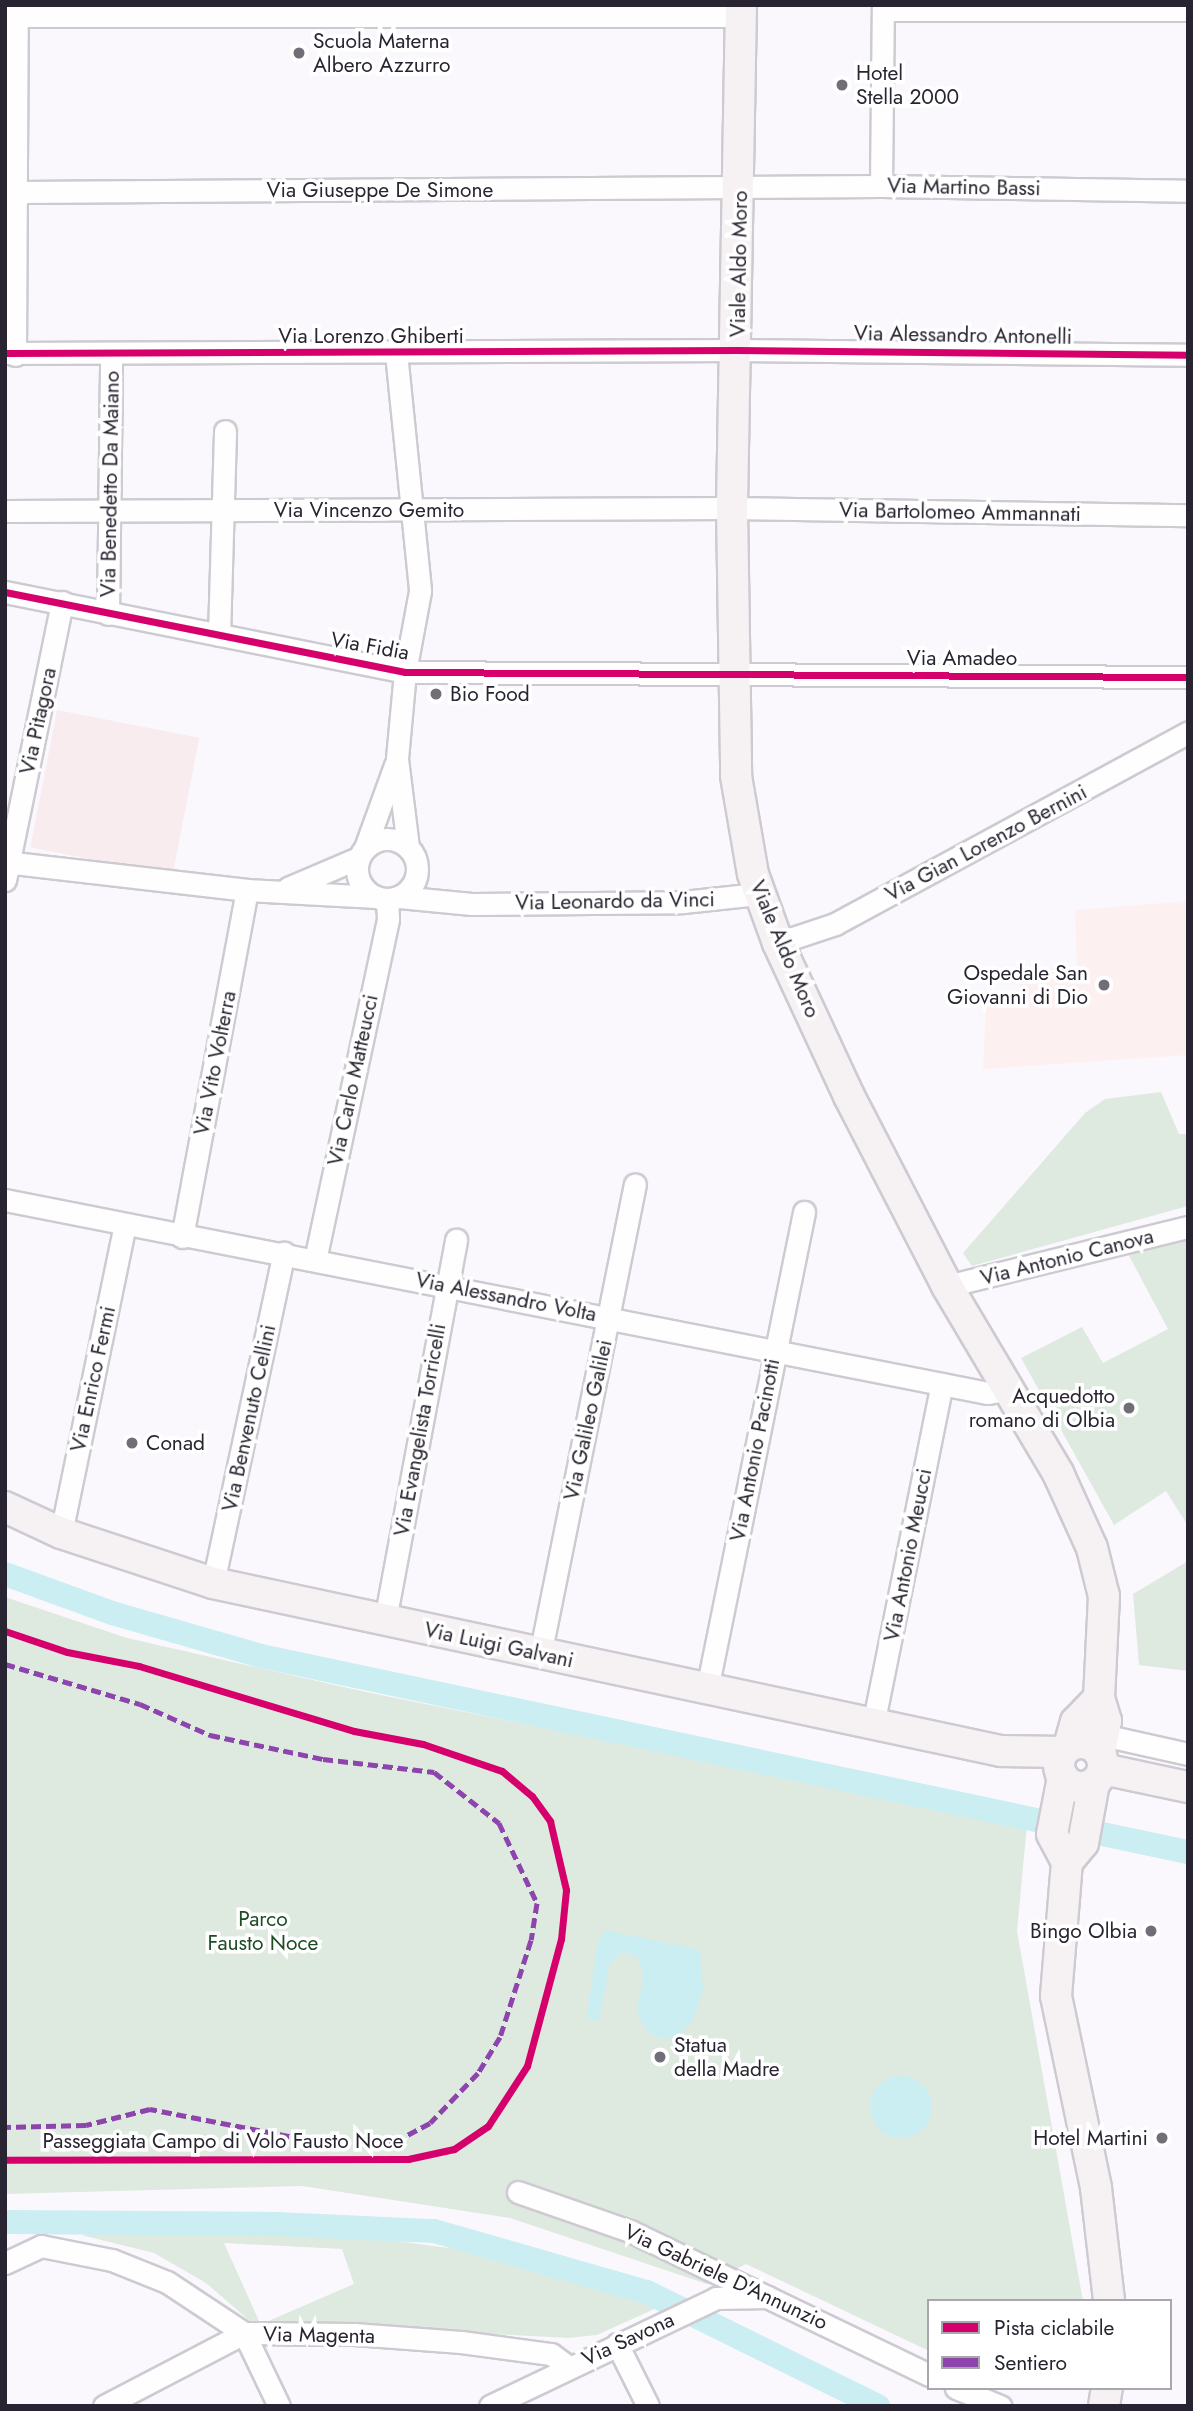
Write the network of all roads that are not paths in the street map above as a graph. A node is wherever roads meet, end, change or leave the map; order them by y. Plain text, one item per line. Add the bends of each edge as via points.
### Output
1 (883, 8) edge
2 (741, 10) edge
3 (1188, 10) edge
4 (13, 13) edge
5 (881, 186) junction
6 (740, 188) junction
7 (1188, 191) edge
8 (19, 192) junction
9 (737, 350) junction
10 (396, 353) junction
11 (10, 354) edge
12 (111, 354) junction
13 (1188, 355) edge
14 (225, 431) dead end
15 (732, 508) junction
16 (410, 510) junction
17 (5, 511) edge
18 (224, 511) junction
19 (111, 512) junction
20 (1188, 515) edge
21 (5, 592) edge
22 (62, 602) junction
23 (108, 614) junction
24 (219, 635) junction
25 (405, 672) junction
26 (736, 674) junction
27 (1188, 677) edge
28 (1188, 732) edge
29 (397, 759) junction
30 (408, 847) junction
31 (361, 853) junction
32 (6, 868) edge
33 (417, 868) junction
34 (247, 890) junction
35 (276, 892) junction
36 (758, 894) junction
37 (387, 898) junction
38 (472, 904) junction
39 (778, 943) junction
40 (635, 1185) dead end
41 (5, 1200) edge
42 (804, 1212) dead end
43 (125, 1225) junction
44 (1188, 1227) edge
45 (183, 1237) junction
46 (457, 1240) dead end
47 (284, 1253) junction
48 (315, 1259) junction
49 (447, 1285) junction
50 (947, 1286) junction
51 (609, 1317) junction
52 (775, 1351) junction
53 (942, 1384) junction
54 (1005, 1390) junction
55 (5, 1507) edge
56 (61, 1533) junction
57 (213, 1583) junction
58 (385, 1620) junction
59 (540, 1655) junction
60 (707, 1689) junction
61 (1099, 1698) junction
62 (873, 1725) junction
63 (1188, 1754) edge
64 (1062, 1769) junction
65 (1098, 1769) junction
66 (1188, 1787) edge
67 (1075, 1852) junction
68 (518, 2192) dead end
69 (5, 2263) edge
70 (772, 2297) junction
71 (1109, 2299) edge
72 (244, 2333) junction
73 (617, 2344) junction
74 (569, 2367) junction
75 (927, 2374) edge
76 (961, 2390) edge
77 (104, 2406) edge
78 (279, 2406) edge
79 (490, 2406) edge
80 (648, 2406) edge
81 (1000, 2406) edge

1 - 3 street
1 - 5 street
2 - 4 street
2 - 6 main road, Viale Aldo Moro
4 - 8 street
5 - 6 street, Via Martino Bassi
5 - 7 street, Via Martino Bassi
6 - 8 street, Via Giuseppe De Simone
6 - 9 main road, Viale Aldo Moro
8 - 11 street
9 - 10 street, Via Lorenzo Ghiberti
9 - 13 street, Via Alessandro Antonelli
9 - 15 main road, Viale Aldo Moro
10 - 12 street, Via Lorenzo Ghiberti
10 - 16 street
11 - 12 street, Via Lorenzo Ghiberti
12 - 19 street, Via Benedetto Da Maiano
14 - 18 street
15 - 16 street, Via Vincenzo Gemito
15 - 20 street, Via Bartolomeo Ammannati
15 - 26 main road, Viale Aldo Moro
16 - 18 street, Via Vincenzo Gemito
16 - 25 street via 421,591
17 - 19 street, Via Vincenzo Gemito
18 - 19 street, Via Vincenzo Gemito
18 - 24 street
19 - 23 street, Via Benedetto Da Maiano
21 - 22 street, Via Fidia
22 - 23 street, Via Fidia
22 - 32 street, Via Pitagora
23 - 24 street, Via Fidia
24 - 25 street, Via Fidia
25 - 26 street, Via Fidia
25 - 29 street
26 - 27 street, Via Amadeo
26 - 36 main road, Viale Aldo Moro via 736,776
28 - 39 street, Via Gian Lorenzo Bernini via 882,900 835,924
29 - 30 street
29 - 31 street
30 - 31 street via 386,839
30 - 33 street
31 - 35 street, Via Leonardo da Vinci
31 - 37 street via 359,881
32 - 34 street, Via Leonardo da Vinci
33 - 37 street via 415,880
33 - 38 street, Via Leonardo da Vinci via 434,884
34 - 35 street, Via Leonardo da Vinci
34 - 45 street, Via Vito Volterra
35 - 37 street, Via Leonardo da Vinci
36 - 38 street, Via Leonardo da Vinci via 683,902
36 - 39 main road, Viale Aldo Moro
37 - 38 street, Via Leonardo da Vinci
37 - 48 street, Via Carlo Matteucci via 388,919
39 - 50 main road, Viale Aldo Moro via 849,1096
40 - 51 street, Via Galileo Galilei
41 - 43 street, Via Alessandro Volta
42 - 52 street, Via Antonio Pacinotti
43 - 45 street, Via Alessandro Volta
43 - 56 street, Via Enrico Fermi
44 - 50 street, Via Antonio Canova
45 - 47 street, Via Alessandro Volta
46 - 49 street, Via Evangelista Torricelli
47 - 48 street, Via Alessandro Volta
47 - 57 street, Via Benvenuto Cellini
48 - 49 street, Via Alessandro Volta
49 - 51 street, Via Alessandro Volta
49 - 58 street, Via Evangelista Torricelli
50 - 54 main road, Viale Aldo Moro
51 - 52 street, Via Alessandro Volta
51 - 59 street, Via Galileo Galilei
52 - 53 street, Via Alessandro Volta
52 - 60 street, Via Antonio Pacinotti
53 - 54 street, Via Alessandro Volta via 988,1393
53 - 62 street, Via Antonio Meucci
54 - 61 main road, Viale Aldo Moro via 1058,1473 1092,1548 1104,1596
55 - 56 main road, Via Luigi Galvani
56 - 57 main road, Via Luigi Galvani
57 - 58 main road, Via Luigi Galvani
58 - 59 main road, Via Luigi Galvani
59 - 60 main road, Via Luigi Galvani
60 - 62 main road, Via Luigi Galvani
61 - 64 main road via 1076,1722
61 - 65 main road, Viale Aldo Moro via 1106,1721
62 - 64 main road, Via Luigi Galvani via 1001,1751 1039,1768
63 - 65 street
64 - 65 main road via 1077,1787
64 - 65 main road via 1088,1743
64 - 67 main road via 1052,1834
65 - 66 main road
65 - 67 main road
67 - 71 main road via 1056,1996 1096,2188
68 - 70 street, Via Gabriele D'Annunzio via 630,2231
69 - 72 street, Via Magenta via 41,2246 112,2260 167,2282
70 - 73 street, Via Savona via 716,2298
70 - 75 street, Via Gabriele D'Annunzio
72 - 74 street, Via Magenta via 354,2334 461,2343 551,2354
72 - 77 street
72 - 78 street
73 - 74 street, Via Savona
73 - 80 street
74 - 79 street, Via Savona
76 - 81 street

